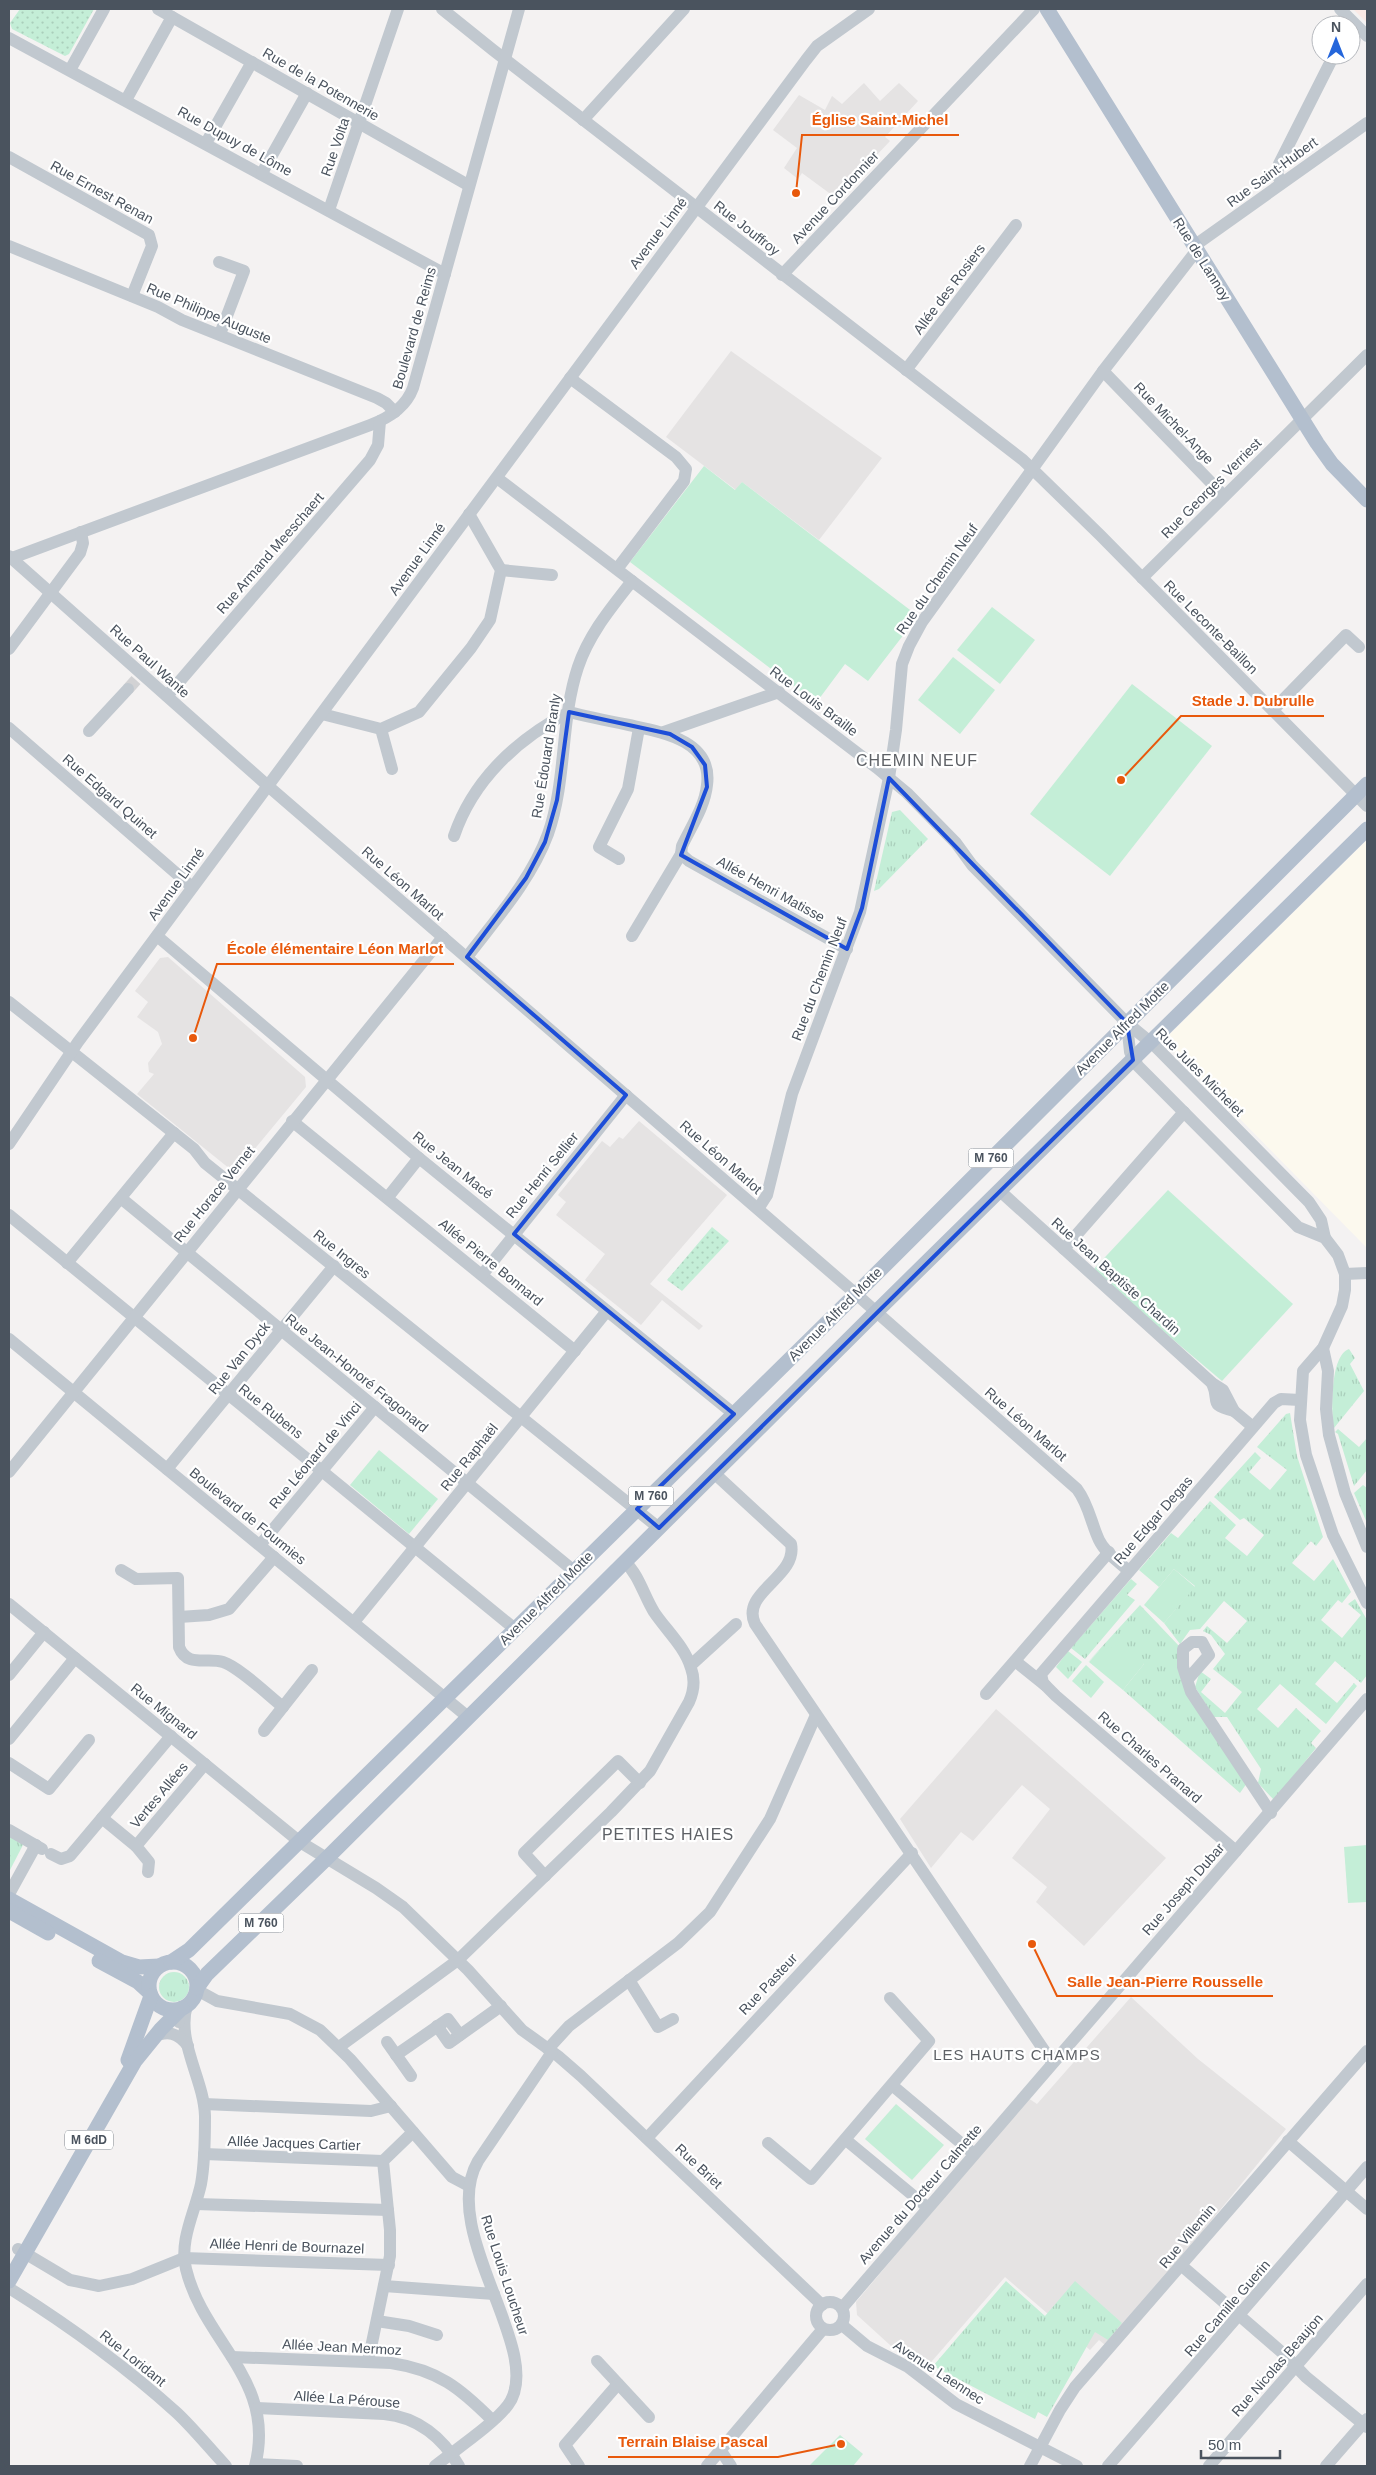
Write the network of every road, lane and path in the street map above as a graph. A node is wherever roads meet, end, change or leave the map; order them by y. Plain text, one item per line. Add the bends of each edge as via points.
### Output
1 (104, 9) edge
2 (158, 9) edge
3 (398, 9) edge
4 (442, 9) edge
5 (519, 9) edge
6 (684, 9) edge
7 (869, 9) edge
8 (1034, 9) edge
9 (1047, 9) edge
10 (172, 17) junction
11 (9, 38) edge
12 (505, 59) junction
13 (252, 62) junction
14 (1329, 65) edge
15 (70, 70) junction
16 (307, 93) junction
17 (126, 100) junction
18 (583, 120) junction
19 (359, 123) junction
20 (1367, 123) edge
21 (206, 143) junction
22 (9, 157) edge
23 (262, 173) junction
24 (1281, 184) junction
25 (468, 185) junction
26 (696, 207) junction
27 (329, 210) junction
28 (1016, 225) dead end
29 (9, 246) edge
30 (1195, 248) junction
31 (219, 262) dead end
32 (445, 274) junction
33 (782, 275) junction
34 (132, 296) junction
35 (220, 334) junction
36 (1367, 355) edge
37 (906, 370) junction
38 (1103, 371) junction
39 (570, 378) junction
40 (395, 412) junction
41 (1302, 419) junction
42 (380, 421) junction
43 (1033, 469) junction
44 (497, 478) junction
45 (1224, 496) junction
46 (1367, 500) edge
47 (469, 514) junction
48 (81, 532) junction
49 (10, 558) edge
50 (501, 570) junction
51 (617, 570) junction
52 (552, 575) dead end
53 (1142, 578) junction
54 (632, 581) junction
55 (51, 593) junction
56 (1359, 647) dead end
57 (9, 649) edge
58 (135, 681) junction
59 (779, 692) junction
60 (166, 696) junction
61 (1273, 710) junction
62 (569, 712) junction
63 (322, 714) junction
64 (9, 728) edge
65 (639, 728) junction
66 (382, 729) junction
67 (90, 731) dead end
68 (664, 732) junction
69 (392, 769) dead end
70 (890, 778) junction
71 (1367, 784) edge
72 (268, 786) junction
73 (1356, 795) junction
74 (1367, 806) edge
75 (1367, 829) edge
76 (454, 836) dead end
77 (681, 854) junction
78 (619, 859) dead end
79 (192, 887) junction
80 (157, 936) junction
81 (632, 936) dead end
82 (443, 937) junction
83 (847, 949) junction
84 (467, 957) junction
85 (9, 1002) edge
86 (1127, 1022) junction
87 (1151, 1042) junction
88 (71, 1052) junction
89 (1133, 1060) junction
90 (326, 1080) junction
91 (626, 1095) junction
92 (1184, 1112) junction
93 (292, 1121) junction
94 (174, 1133) junction
95 (9, 1144) edge
96 (419, 1158) junction
97 (237, 1189) junction
98 (1000, 1191) junction
99 (388, 1198) junction
100 (122, 1199) junction
101 (758, 1209) junction
102 (9, 1215) edge
103 (514, 1234) junction
104 (1325, 1238) junction
105 (1064, 1249) junction
106 (187, 1252) junction
107 (68, 1263) junction
108 (334, 1266) junction
109 (1367, 1273) edge
110 (1344, 1274) junction
111 (482, 1275) junction
112 (856, 1294) junction
113 (607, 1311) junction
114 (876, 1312) junction
115 (133, 1317) junction
116 (281, 1330) junction
117 (9, 1339) edge
118 (1323, 1348) junction
119 (575, 1351) junction
120 (73, 1392) junction
121 (228, 1395) junction
122 (1300, 1400) junction
123 (374, 1407) junction
124 (734, 1414) junction
125 (522, 1416) junction
126 (1253, 1427) junction
127 (167, 1469) junction
128 (322, 1471) junction
129 (9, 1472) edge
130 (714, 1473) junction
131 (467, 1483) junction
132 (637, 1509) junction
133 (659, 1528) junction
134 (260, 1545) junction
135 (1367, 1547) edge
136 (415, 1548) junction
137 (1109, 1552) junction
138 (274, 1557) junction
139 (625, 1562) junction
140 (121, 1570) dead end
141 (574, 1571) junction
142 (1129, 1571) junction
143 (1367, 1603) edge
144 (9, 1604) edge
145 (179, 1617) junction
146 (354, 1622) junction
147 (736, 1624) dead end
148 (515, 1629) junction
149 (44, 1632) junction
150 (75, 1658) junction
151 (1015, 1660) junction
152 (690, 1665) junction
153 (312, 1670) dead end
154 (9, 1675) edge
155 (1188, 1679) dead end
156 (1043, 1682) junction
157 (986, 1694) dead end
158 (445, 1698) junction
159 (1367, 1699) edge
160 (283, 1707) junction
161 (816, 1715) junction
162 (468, 1717) junction
163 (264, 1731) dead end
164 (171, 1736) junction
165 (9, 1739) edge
166 (89, 1740) dead end
167 (9, 1763) edge
168 (205, 1764) junction
169 (640, 1783) junction
170 (1271, 1813) junction
171 (102, 1818) junction
172 (9, 1830) edge
173 (300, 1842) junction
174 (136, 1846) junction
175 (44, 1850) junction
176 (1236, 1851) junction
177 (912, 1853) junction
178 (327, 1858) junction
179 (148, 1872) dead end
180 (545, 1876) junction
181 (9, 1894) edge
182 (9, 1899) edge
183 (9, 1911) edge
184 (458, 1960) junction
185 (165, 1964) junction
186 (629, 1980) junction
187 (197, 1989) junction
188 (151, 1994) junction
189 (890, 1998) dead end
190 (501, 2006) junction
191 (176, 2009) junction
192 (673, 2019) dead end
193 (154, 2037) junction
194 (387, 2042) dead end
195 (339, 2047) junction
196 (189, 2048) junction
197 (550, 2050) junction
198 (396, 2054) junction
199 (1365, 2059) edge
200 (1052, 2062) junction
201 (411, 2076) dead end
202 (893, 2086) junction
203 (1021, 2099) joint
204 (204, 2104) junction
205 (391, 2106) junction
206 (413, 2132) junction
207 (647, 2138) junction
208 (846, 2140) junction
209 (1288, 2141) junction
210 (768, 2143) dead end
211 (204, 2154) junction
212 (974, 2154) junction
213 (383, 2161) junction
214 (1367, 2167) edge
215 (469, 2186) junction
216 (1347, 2191) junction
217 (196, 2204) junction
218 (927, 2207) junction
219 (1367, 2209) edge
220 (388, 2210) junction
221 (21, 2251) junction
222 (184, 2258) junction
223 (9, 2264) edge
224 (389, 2265) junction
225 (1182, 2266) junction
226 (9, 2281) edge
227 (1367, 2284) edge
228 (384, 2286) junction
229 (9, 2288) edge
230 (494, 2294) junction
231 (822, 2305) junction
232 (842, 2308) junction
233 (1240, 2317) junction
234 (377, 2321) junction
235 (842, 2325) junction
236 (823, 2329) junction
237 (437, 2335) dead end
238 (232, 2357) junction
239 (596, 2361) dead end
240 (368, 2362) junction
241 (1295, 2366) junction
242 (618, 2384) junction
243 (257, 2408) junction
244 (649, 2417) dead end
245 (492, 2420) junction
246 (1366, 2423) edge
247 (1040, 2447) junction
248 (721, 2451) junction
249 (452, 2453) junction
250 (256, 2465) edge
251 (226, 2466) edge
252 (297, 2466) edge
253 (435, 2466) edge
254 (460, 2466) edge
255 (579, 2466) edge
256 (707, 2466) edge
257 (731, 2466) edge
258 (1030, 2466) edge
259 (1076, 2466) edge
260 (1108, 2466) edge
261 (1209, 2466) edge
262 (1326, 2466) edge

1 - 15 street
2 - 10 street, Rue de la Potennerie
3 - 19 street, Rue Volta
4 - 12 street, Rue Jouffroy
5 - 12 street, Boulevard de Reims
6 - 18 street
7 - 26 street, Avenue Linné via 813,50
8 - 33 street, Avenue Cordonnier
9 - 30 main road, Rue de Lannoy
10 - 13 street, Rue de la Potennerie
10 - 17 street
11 - 15 street, Rue Dupuy de Lôme
12 - 18 street, Rue Jouffroy
12 - 25 street, Boulevard de Reims
13 - 16 street, Rue de la Potennerie
13 - 21 street
14 - 24 street via 1279,164 1277,173
15 - 17 street, Rue Dupuy de Lôme
16 - 19 street, Rue de la Potennerie
16 - 23 street
17 - 21 street, Rue Dupuy de Lôme
18 - 26 street, Rue Jouffroy
19 - 25 street, Rue de la Potennerie
19 - 27 street, Rue Volta
20 - 24 street, Rue Saint-Hubert
21 - 23 street, Rue Dupuy de Lôme
22 - 34 street, Rue Ernest Renan via 149,235 152,246
23 - 27 street, Rue Dupuy de Lôme
24 - 30 street, Rue Saint-Hubert
25 - 32 street, Boulevard de Reims
26 - 33 street, Rue Jouffroy
26 - 39 street, Avenue Linné
27 - 32 street, Rue Dupuy de Lôme
28 - 37 street, Allée des Rosiers
29 - 34 street, Rue Philippe Auguste
30 - 38 street, Rue du Chemin Neuf
30 - 41 main road, Rue de Lannoy
31 - 35 street via 244,272
32 - 40 street, Boulevard de Reims via 412,392
33 - 37 street, Rue Jouffroy
34 - 35 street, Rue Philippe Auguste
35 - 40 street, Rue Philippe Auguste via 377,398
36 - 41 street, Rue Georges Verriest
37 - 43 street, Rue Jouffroy
38 - 43 street, Rue du Chemin Neuf
38 - 45 street, Rue Michel-Ange
39 - 44 street, Avenue Linné
39 - 51 street via 676,457 686,469 684,481
40 - 42 street, Boulevard de Reims
41 - 45 street, Rue Georges Verriest
41 - 46 main road, Rue de Lannoy via 1332,464
42 - 48 street, Boulevard de Reims
42 - 60 street, Rue Armand Meeschaert via 377,449 370,460
43 - 53 street, Rue Leconte-Baillon
43 - 70 street, Rue du Chemin Neuf via 922,622 909,646 900,671
44 - 47 street, Avenue Linné
44 - 51 street, Rue Louis Braille
45 - 53 street, Rue Georges Verriest
47 - 50 street
47 - 63 street, Avenue Linné
48 - 49 street, Boulevard de Reims
48 - 55 street via 81,550
49 - 55 street, Rue Paul Wante
50 - 52 street
50 - 66 street via 490,620 471,648 419,712
51 - 54 street, Rue Louis Braille
53 - 61 street, Rue Leconte-Baillon
54 - 59 street, Rue Louis Braille
54 - 62 street, Rue Édouard Branly via 589,641 576,676
55 - 57 street
55 - 58 street, Rue Paul Wante
56 - 61 street via 1346,635
58 - 60 street, Rue Paul Wante
58 - 67 street
59 - 68 street
59 - 70 street, Rue Louis Braille
60 - 72 street, Rue Paul Wante
61 - 73 street, Rue Leconte-Baillon
62 - 65 street
62 - 76 street via 497,764 466,805
62 - 84 street, Rue Édouard Branly via 557,800 545,842 526,878
63 - 66 street
63 - 72 street, Avenue Linné
64 - 79 street, Rue Edgard Quinet
65 - 68 street
65 - 78 street via 628,789 599,847
66 - 69 street
68 - 77 street via 696,751 707,771 707,788
70 - 83 street, Rue du Chemin Neuf via 862,908
70 - 86 street, Rue Louis Braille via 948,834 972,865
71 - 73 main road, Avenue Alfred Motte / M 760
72 - 79 street, Avenue Linné
72 - 82 street, Rue Léon Marlot
73 - 74 street, Rue Leconte-Baillon
73 - 86 main road, Avenue Alfred Motte / M 760
75 - 87 main road, Avenue Alfred Motte / M 760
77 - 81 street
77 - 83 street, Allée Henri Matisse via 689,862
79 - 80 street, Avenue Linné
80 - 88 street, Avenue Linné
80 - 90 street, Rue Jean Macé
82 - 84 street, Rue Léon Marlot
82 - 90 street, Rue Horace Vernet
83 - 101 street, Rue du Chemin Neuf via 795,1086 767,1195
84 - 91 street, Rue Léon Marlot
85 - 88 street, Rue Ingres
86 - 87 street, Rue Jules Michelet
86 - 89 street
86 - 112 main road, Avenue Alfred Motte / M 760
87 - 89 main road, Avenue Alfred Motte / M 760
87 - 104 street, Rue Jules Michelet via 1309,1202 1321,1220
88 - 94 street, Rue Ingres
88 - 95 street, Avenue Linné
89 - 92 street
89 - 98 main road, Avenue Alfred Motte / M 760
90 - 93 street, Rue Horace Vernet
90 - 96 street, Rue Jean Macé
91 - 101 street, Rue Léon Marlot
91 - 103 street, Rue Henri Sellier
92 - 104 street via 1298,1227
92 - 105 street
93 - 97 street, Rue Horace Vernet
93 - 99 street, Allée Pierre Bonnard
94 - 97 street, Rue Ingres
94 - 100 street
96 - 99 street
96 - 103 street, Rue Jean Macé
97 - 106 street, Rue Horace Vernet
97 - 108 street, Rue Ingres
98 - 105 street, Rue Jean Baptiste Chardin
98 - 114 main road, Avenue Alfred Motte / M 760
99 - 111 street, Allée Pierre Bonnard
100 - 106 street, Rue Jean-Honoré Fragonard
100 - 107 street
101 - 112 street, Rue Léon Marlot
102 - 107 street, Rue Rubens
103 - 111 street, Rue Henri Sellier
103 - 113 street, Rue Jean Macé
104 - 110 street, Rue Jules Michelet via 1338,1255
105 - 126 street, Rue Jean Baptiste Chardin via 1223,1390 1234,1411
106 - 115 street, Rue Horace Vernet
106 - 116 street, Rue Jean-Honoré Fragonard
107 - 115 street, Rue Rubens
108 - 116 street, Rue Van Dyck
108 - 125 street, Rue Ingres
109 - 110 street
110 - 118 street via 1342,1306
111 - 119 street, Allée Pierre Bonnard
112 - 114 street, Rue Léon Marlot
112 - 124 main road, Avenue Alfred Motte / M 760
113 - 119 street, Rue Raphaël
113 - 124 street, Rue Jean Macé
114 - 130 main road, Avenue Alfred Motte / M 760
114 - 137 street, Rue Léon Marlot via 1078,1489 1099,1540
115 - 120 street, Rue Horace Vernet
115 - 121 street, Rue Rubens
116 - 121 street, Rue Van Dyck
116 - 123 street, Rue Jean-Honoré Fragonard
117 - 120 street, Boulevard de Fourmies
118 - 122 street via 1304,1369
118 - 135 street via 1328,1371 1326,1409 1329,1435 1345,1493
119 - 125 street, Rue Raphaël
120 - 127 street, Boulevard de Fourmies
120 - 129 street, Rue Horace Vernet
121 - 127 street, Rue Van Dyck
121 - 128 street, Rue Rubens
122 - 126 street, Rue Edgar Degas via 1277,1400
122 - 143 street via 1303,1442 1313,1479 1333,1535
123 - 128 street, Rue Léonard de Vinci
123 - 131 street, Rue Jean-Honoré Fragonard
124 - 132 main road, Avenue Alfred Motte / M 760
125 - 131 street, Rue Raphaël
125 - 132 street, Rue Ingres
126 - 142 street, Rue Edgar Degas
127 - 134 street, Boulevard de Fourmies
128 - 134 street, Rue Léonard de Vinci
128 - 136 street, Rue Rubens
130 - 133 main road, Avenue Alfred Motte / M 760
130 - 161 street via 791,1544 790,1562 756,1601 753,1619
131 - 136 street, Rue Raphaël
131 - 141 street, Rue Jean-Honoré Fragonard
132 - 133 street, Rue Ingres
132 - 141 main road, Avenue Alfred Motte / M 760
133 - 139 main road, Avenue Alfred Motte / M 760
134 - 138 street, Boulevard de Fourmies
136 - 146 street, Rue Raphaël
136 - 148 street, Rue Rubens
137 - 142 street, Rue Léon Marlot
137 - 151 street, Rue Edgar Degas
138 - 145 street via 228,1609 209,1616
138 - 146 street, Boulevard de Fourmies
139 - 152 street
139 - 162 main road, Avenue Alfred Motte / M 760
140 - 145 street via 136,1579 178,1578
141 - 148 main road, Avenue Alfred Motte / M 760
142 - 156 street, Rue Edgar Degas via 1044,1668
144 - 149 street, Rue Mignard
145 - 160 street via 179,1646 187,1658 226,1663
146 - 158 street, Boulevard de Fourmies
147 - 152 street
148 - 158 main road, Avenue Alfred Motte / M 760
149 - 150 street, Rue Mignard
149 - 154 street
150 - 164 street, Rue Mignard
150 - 165 street
151 - 156 street, Rue Charles Pranard
151 - 157 street, Rue Edgar Degas
152 - 169 street via 693,1686 689,1702 656,1762
153 - 160 street
155 - 170 street via 1193,1696
156 - 176 street, Rue Charles Pranard
158 - 162 street, Boulevard de Fourmies
158 - 173 main road, Avenue Alfred Motte / M 760
159 - 170 street, Rue Joseph Dubar
160 - 163 street
161 - 177 street
161 - 186 street, Rue Louis Loucheur via 770,1820 710,1912 693,1930
162 - 178 main road, Avenue Alfred Motte / M 760
164 - 168 street, Rue Mignard
164 - 171 street, Vertes Allées
166 - 167 street via 49,1789
168 - 173 street, Rue Mignard
168 - 174 street, Vertes Allées
169 - 180 street
169 - 180 street via 618,1762 524,1853
170 - 176 street, Rue Joseph Dubar
171 - 174 street, Vertes Allées
171 - 175 street, Vertes Allées via 70,1856 61,1859
172 - 175 street
173 - 178 street
173 - 185 main road, Avenue Alfred Motte / M 760 via 189,1950
174 - 179 street, Vertes Allées via 150,1862
175 - 181 street
176 - 200 street, Rue Joseph Dubar
177 - 200 street
177 - 207 street, Rue Pasteur
178 - 184 street, Rue Briet via 402,1907
178 - 187 main road, Avenue Alfred Motte / M 760 via 209,1971
180 - 184 street
182 - 185 main road via 122,1962 139,1967
183 - 188 main road via 130,1978
184 - 190 street, Rue Briet
184 - 195 street
185 - 187 main road via 180,1962 190,1969
185 - 188 main road via 150,1978
186 - 192 street via 658,2027
186 - 197 street, Rue Louis Loucheur via 569,2026
187 - 191 main road via 194,1998
187 - 195 street via 217,2001 290,2014 320,2030
188 - 191 main road
188 - 221 main road via 125,2066
189 - 202 street via 929,2041
190 - 197 street, Rue Briet via 522,2030
190 - 198 street via 460,2035 448,2019
191 - 193 main road, M 6dD
191 - 196 street
193 - 196 street via 173,2034
193 - 221 main road, M 6dD via 135,2061
194 - 198 street
195 - 205 street
196 - 204 street
197 - 207 street, Rue Briet
197 - 215 street, Rue Louis Loucheur via 478,2162
198 - 201 street
199 - 209 street, Rue Villemin
200 - 203 street, Rue Joseph Dubar
202 - 208 street
202 - 212 street
203 - 212 street, Avenue du Docteur Calmette
204 - 205 street via 371,2111
204 - 211 street
205 - 206 street
206 - 213 street
206 - 215 street via 452,2177
207 - 231 street, Rue Briet
208 - 210 street via 811,2179
208 - 218 street
209 - 216 street
209 - 225 street, Rue Villemin
211 - 213 street, Allée Jacques Cartier
211 - 217 street
212 - 218 street, Avenue du Docteur Calmette
213 - 220 street
214 - 216 street, Rue Camille Guerin
215 - 230 street, Rue Louis Loucheur via 471,2226
216 - 219 street
216 - 233 street, Rue Camille Guerin
217 - 220 street
217 - 222 street
218 - 232 street, Avenue du Docteur Calmette
220 - 224 street
221 - 222 street via 70,2280 99,2286 132,2279
221 - 223 main road
221 - 226 main road, M 6dD
222 - 224 street, Allée Henri de Bournazel
222 - 238 street via 202,2308
224 - 228 street
225 - 233 street
225 - 247 street, Rue Villemin via 1075,2387
227 - 241 street, Rue Nicolas Beaujon
228 - 230 street
228 - 234 street
229 - 251 street, Rue Loridant via 70,2326 123,2369 177,2414
230 - 245 street, Rue Louis Loucheur via 512,2346 515,2390 511,2400
231 - 232 street via 834,2302
231 - 236 street via 816,2317
232 - 235 street
233 - 241 street
233 - 260 street, Rue Camille Guerin
234 - 237 street
234 - 240 street
235 - 236 street via 832,2331
235 - 247 street, Avenue Laennec via 867,2346 908,2367 947,2399
236 - 248 street
238 - 240 street, Allée Jean Mermoz
238 - 243 street via 249,2386
239 - 242 street
240 - 245 street, Allée Jean Mermoz via 410,2366 435,2374 460,2390
241 - 246 street
241 - 261 street, Rue Nicolas Beaujon
242 - 244 street
242 - 255 street via 565,2445
243 - 249 street, Allée La Pérouse via 399,2416 431,2432
243 - 250 street via 260,2433
245 - 249 street, Rue Louis Loucheur
246 - 262 street
247 - 258 street, Rue Villemin
247 - 259 street, Avenue Laennec
248 - 256 street
248 - 257 street
249 - 253 street, Rue Louis Loucheur
249 - 254 street, Allée La Pérouse
250 - 252 street

